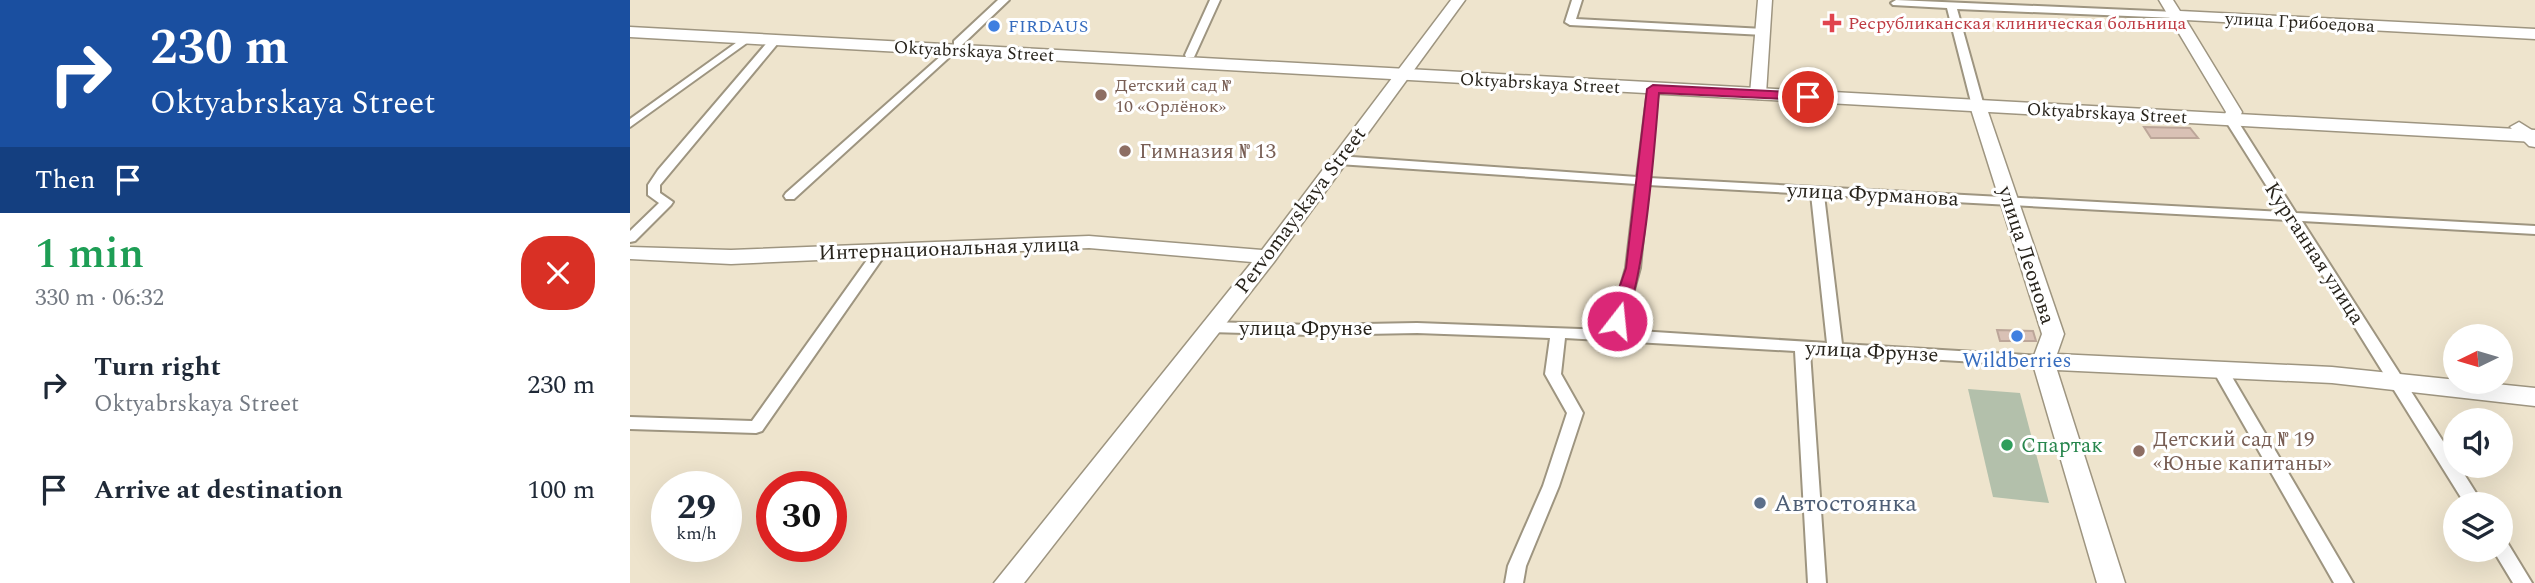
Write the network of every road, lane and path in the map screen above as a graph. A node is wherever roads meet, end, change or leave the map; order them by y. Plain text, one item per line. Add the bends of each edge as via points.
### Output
1 (1004, 0) edge
2 (1215, 0) edge
3 (1458, 0) edge
4 (1577, 0) edge
5 (1765, 0) edge
6 (2166, 0) edge
7 (1896, 3) dead end
8 (1943, 4) edge
9 (2176, 15) junction
10 (630, 24) edge
11 (630, 32) edge
12 (1764, 32) junction
13 (2535, 34) edge
14 (747, 38) junction
15 (775, 40) junction
16 (954, 46) junction
17 (1189, 55) junction
18 (1404, 72) junction
19 (1653, 89) junction
20 (1758, 89) junction
21 (1976, 101) junction
22 (2233, 116) junction
23 (630, 124) edge
24 (2531, 134) edge
25 (1338, 160) junction
26 (1643, 181) junction
27 (1817, 191) junction
28 (790, 196) dead end
29 (2009, 202) junction
30 (2289, 217) junction
31 (2535, 230) edge
32 (630, 238) edge
33 (882, 249) junction
34 (630, 253) edge
35 (1267, 257) junction
36 (1209, 327) junction
37 (1558, 335) junction
38 (1614, 335) junction
39 (1802, 347) junction
40 (1835, 349) junction
41 (2043, 361) junction
42 (2220, 369) junction
43 (2400, 383) junction
44 (2535, 397) edge
45 (630, 423) edge
46 (2467, 492) edge
47 (2510, 562) edge
48 (1008, 583) edge
49 (1514, 583) edge
50 (1817, 583) edge
51 (2111, 583) edge
52 (2344, 583) edge
53 (2523, 583) edge

1 - 16 street
2 - 17 street
3 - 18 street, Pervomayskaya Street
4 - 12 street via 1570,22
5 - 12 street
6 - 9 street, Курганная улица
7 - 8 street, улица Грибоедова
8 - 9 street, улица Грибоедова
8 - 21 street, улица Леонова
9 - 13 street, улица Грибоедова
9 - 22 street, Курганная улица
10 - 16 main road, Oktyabrskaya Street
11 - 14 main road, Oktyabrskaya Street
12 - 20 street
14 - 15 main road, Oktyabrskaya Street
14 - 23 street
15 - 16 main road, Oktyabrskaya Street
15 - 32 street via 662,173 654,195 667,202
16 - 17 main road, Oktyabrskaya Street
16 - 18 main road, Oktyabrskaya Street
16 - 28 street
17 - 18 main road, Oktyabrskaya Street
18 - 19 main road, Oktyabrskaya Street
18 - 20 main road, Oktyabrskaya Street
18 - 25 street, Pervomayskaya Street
19 - 20 main road, Oktyabrskaya Street
19 - 26 street
20 - 21 main road, Oktyabrskaya Street
21 - 22 main road, Oktyabrskaya Street
21 - 29 street, улица Леонова
22 - 24 main road, Oktyabrskaya Street
22 - 30 street, Курганная улица
25 - 26 street, улица Фурманова
25 - 35 street, Pervomayskaya Street
26 - 27 street, улица Фурманова
26 - 38 street via 1633,268
27 - 29 street, улица Фурманова
27 - 40 street
29 - 30 street, улица Фурманова
29 - 41 street, улица Леонова via 2053,334
30 - 31 street, улица Фурманова
30 - 43 street, Курганная улица
33 - 34 street, Интернациональная улица via 731,257
33 - 35 street, Интернациональная улица via 1089,242
33 - 45 street via 756,427
35 - 36 street, Pervomayskaya Street
36 - 37 street, улица Фрунзе via 1417,328
36 - 48 street, Pervomayskaya Street
37 - 38 street, улица Фрунзе
37 - 49 street via 1553,374 1575,413
38 - 39 street, улица Фрунзе
39 - 40 street, улица Фрунзе
39 - 50 street
40 - 41 street, улица Фрунзе
41 - 42 street, улица Фрунзе
41 - 51 street
42 - 43 street, улица Фрунзе via 2332,374
42 - 52 street
43 - 44 street, улица Фрунзе
43 - 46 street, Курганная улица
47 - 53 street

